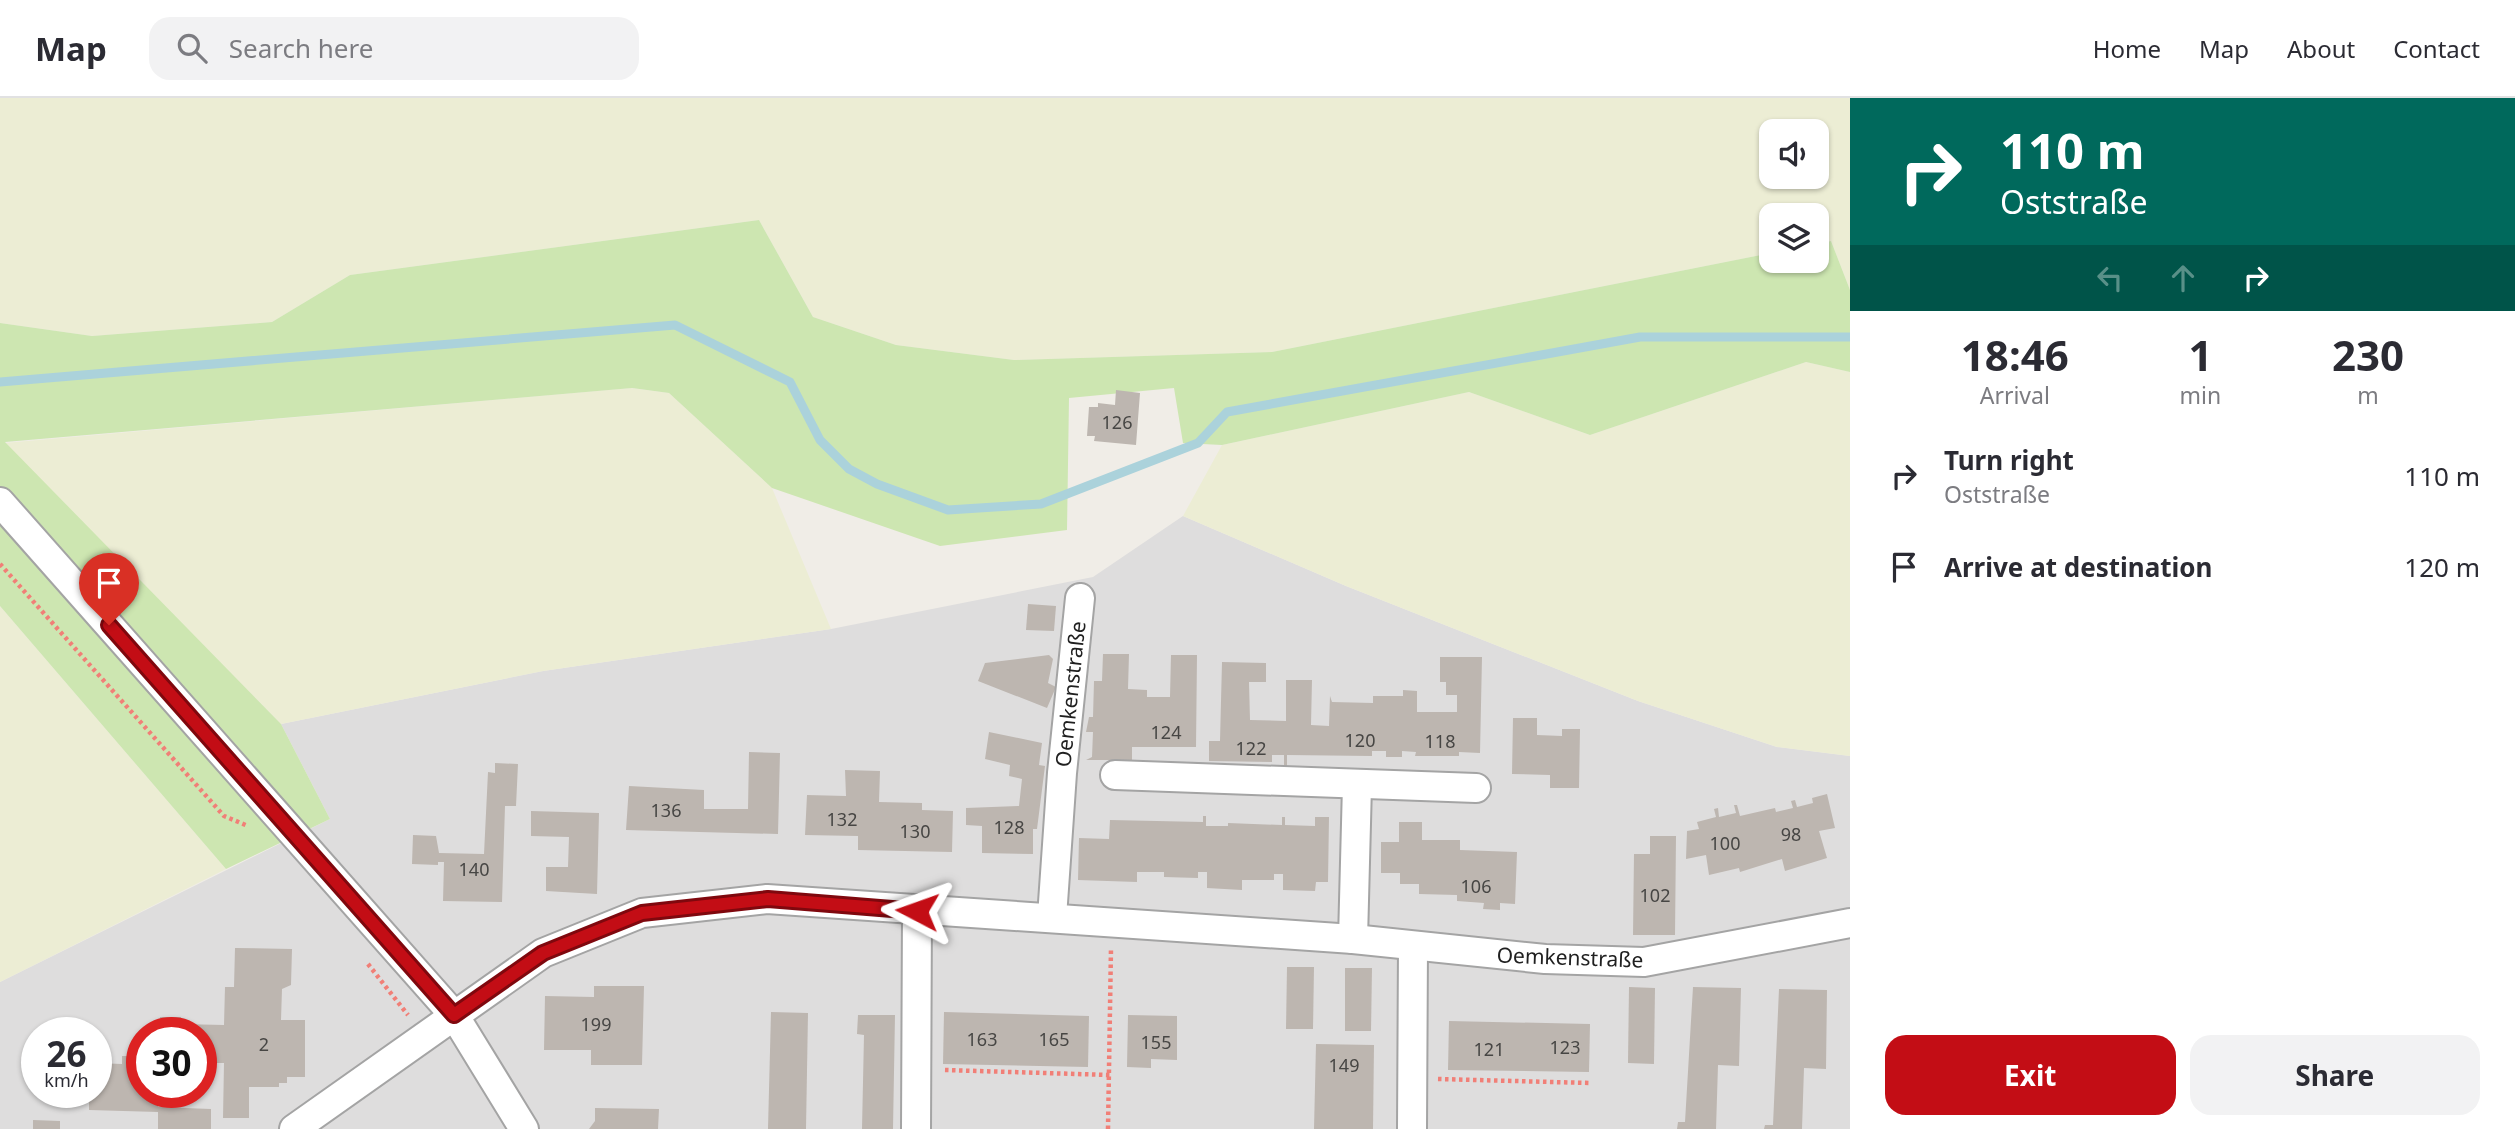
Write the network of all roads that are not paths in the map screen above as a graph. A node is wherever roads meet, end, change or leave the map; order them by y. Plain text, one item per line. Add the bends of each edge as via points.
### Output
1 (0, 502) edge
2 (1080, 598) dead end
3 (1115, 775) dead end
4 (1357, 785) junction
5 (1476, 788) dead end
6 (917, 911) junction
7 (1052, 917) junction
8 (1850, 923) edge
9 (1353, 939) junction
10 (1413, 946) junction
11 (454, 1015) junction
12 (293, 1129) edge
13 (524, 1129) edge
14 (916, 1129) edge
15 (1412, 1129) edge

1 - 11 street
2 - 7 street, Oemkenstraße
3 - 4 street
4 - 5 street
4 - 9 street
6 - 7 street, Oemkenstraße
6 - 11 street, Oemkenstraße via 768,899 642,913 543,953
6 - 14 street
7 - 9 street, Oemkenstraße
8 - 10 street, Oemkenstraße via 1644,962 1545,959
9 - 10 street, Oemkenstraße
10 - 15 street
11 - 12 street, Oemkenstraße
11 - 13 street

